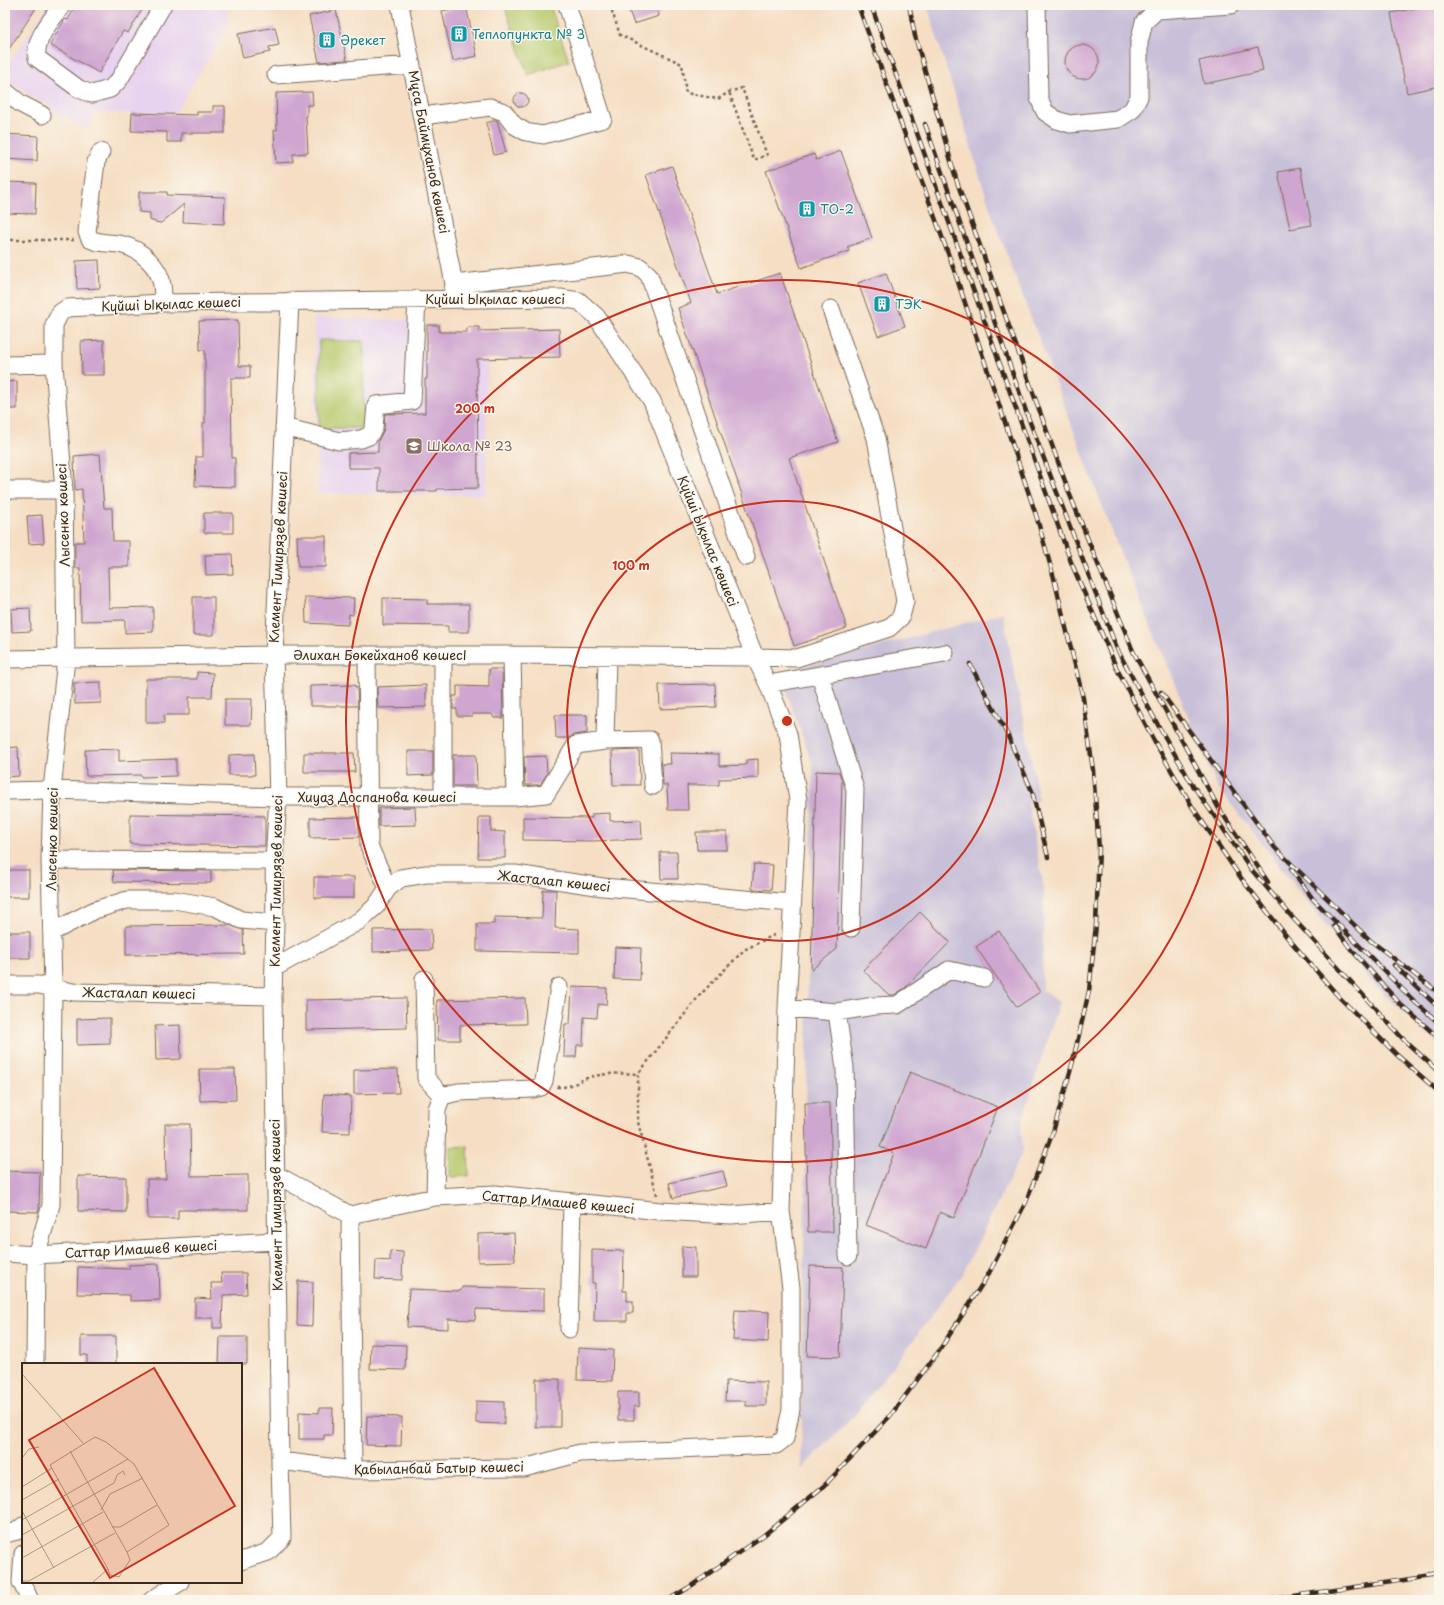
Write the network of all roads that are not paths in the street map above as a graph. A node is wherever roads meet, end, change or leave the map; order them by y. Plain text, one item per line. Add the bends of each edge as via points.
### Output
1 (62, 5) edge
2 (163, 5) edge
3 (400, 5) edge
4 (567, 5) edge
5 (1038, 5) edge
6 (1231, 5) edge
7 (412, 65) junction
8 (276, 76) dead end
9 (5, 91) edge
10 (42, 115) dead end
11 (422, 116) junction
12 (101, 152) dead end
13 (452, 291) junction
14 (417, 299) junction
15 (290, 301) junction
16 (163, 303) junction
17 (831, 309) dead end
18 (60, 313) joint
19 (54, 364) junction
20 (5, 365) edge
21 (284, 427) junction
22 (5, 490) edge
23 (64, 490) junction
24 (746, 557) dead end
25 (945, 653) dead end
26 (274, 655) junction
27 (367, 655) junction
28 (443, 655) junction
29 (512, 655) junction
30 (607, 657) junction
31 (755, 657) junction
32 (66, 658) junction
33 (5, 659) edge
34 (820, 675) junction
35 (768, 684) junction
36 (605, 741) junction
37 (653, 786) dead end
38 (5, 790) edge
39 (52, 790) junction
40 (515, 796) junction
41 (278, 797) junction
42 (368, 797) junction
43 (443, 797) junction
44 (50, 860) junction
45 (274, 861) junction
46 (388, 888) junction
47 (792, 903) junction
48 (276, 923) junction
49 (851, 928) dead end
50 (52, 932) junction
51 (274, 968) junction
52 (984, 978) dead end
53 (424, 979) dead end
54 (5, 985) edge
55 (559, 987) dead end
56 (53, 988) junction
57 (273, 996) junction
58 (787, 1008) junction
59 (837, 1012) junction
60 (442, 1096) junction
61 (275, 1174) junction
62 (435, 1197) junction
63 (572, 1202) junction
64 (781, 1211) junction
65 (350, 1215) junction
66 (276, 1240) junction
67 (5, 1253) edge
68 (36, 1255) junction
69 (848, 1256) dead end
70 (569, 1329) dead end
71 (35, 1363) edge
72 (280, 1461) junction
73 (353, 1470) junction
74 (22, 1527) edge
75 (5, 1534) edge
76 (242, 1561) edge
77 (22, 1568) edge
78 (178, 1583) edge
79 (30, 1600) edge
80 (152, 1600) edge

1 - 2 street via 40,38 36,49 37,58 80,89 92,94 110,89 119,80
3 - 7 street, Мұса Баймұханов көшесі
4 - 11 street via 603,119 544,135 526,132 514,125 504,112 490,107
5 - 6 street via 1039,98 1045,112 1057,120 1070,124 1118,119 1132,110 1139,97 1139,42 1144,22 1157,10
7 - 8 street
7 - 11 street, Мұса Баймұханов көшесі
9 - 10 street
11 - 13 street, Мұса Баймұханов көшесі
12 - 16 street via 96,162 87,232 90,239 100,244 123,245 141,252 154,267 162,283
13 - 14 street, Күйші Ықылас көшесі
13 - 24 street via 628,264 640,267 649,275
13 - 31 street, Күйші Ықылас көшесі via 579,301 596,316 652,401
14 - 15 street, Күйші Ықылас көшесі
14 - 21 street via 412,400 376,405 374,428 369,436 361,439 339,441
15 - 16 street, Күйші Ықылас көшесі
15 - 21 street, Клемент Тимирязев көшесі
16 - 18 street, Күйші Ықылас көшесі via 67,308
17 - 31 street, Әлихан Бөкейханов көшесI via 876,438 905,601 901,616 888,628 797,658
18 - 19 street, Лысенко көшесі via 54,325
19 - 20 street
19 - 23 street, Лысенко көшесі
21 - 26 street, Клемент Тимирязев көшесі
22 - 23 street
23 - 32 street, Лысенко көшесі
25 - 34 street
26 - 27 street, Әлихан Бөкейханов көшесI
26 - 32 street, Әлихан Бөкейханов көшесI
26 - 41 street, Клемент Тимирязев көшесі
27 - 28 street, Әлихан Бөкейханов көшесI
27 - 42 street
28 - 29 street, Әлихан Бөкейханов көшесI
28 - 43 street
29 - 30 street, Әлихан Бөкейханов көшесI
29 - 40 street
30 - 31 street, Әлихан Бөкейханов көшесI
30 - 36 street
31 - 35 street, Күйші Ықылас көшесі
32 - 33 street, Әлихан Бөкейханов көшесI
32 - 39 street, Лысенко көшесі
34 - 35 street
34 - 49 street via 855,790
35 - 47 street, Күйші Ықылас көшесі via 788,734 798,800
36 - 37 street, Хиуаз Доспанова көшесі via 650,740
36 - 40 street, Хиуаз Доспанова көшесі via 576,745 546,794
38 - 39 street, Хиуаз Доспанова көшесі
39 - 41 street, Хиуаз Доспанова көшесі
39 - 44 street, Лысенко көшесі
40 - 43 street, Хиуаз Доспанова көшесі
41 - 42 street, Хиуаз Доспанова көшесі
41 - 45 street, Клемент Тимирязев көшесі
42 - 43 street, Хиуаз Доспанова көшесі
42 - 46 street via 369,846
44 - 45 street
44 - 50 street, Лысенко көшесі
45 - 48 street, Клемент Тимирязев көшесі
46 - 47 street, Жасталап көшесі via 401,878 426,874 515,874 603,886
46 - 51 street, Жасталап көшесі via 376,906 359,921
47 - 58 street, Күйші Ықылас көшесі
48 - 50 street via 242,920 215,907 174,900 127,900 95,910
48 - 51 street, Клемент Тимирязев көшесі
50 - 56 street, Лысенко көшесі
51 - 57 street, Клемент Тимирязев көшесі
52 - 59 street via 949,970 897,1005
53 - 60 street via 426,1078
54 - 56 street, Жасталап көшесі via 39,985
55 - 60 street via 544,1081 540,1086 533,1089 458,1092
56 - 57 street, Жасталап көшесі via 73,992
56 - 68 street, Лысенко көшесі via 51,1205
57 - 61 street, Клемент Тимирязев көшесі
58 - 59 street
58 - 64 street, Қабыланбай Батыр көшесі
59 - 69 street via 845,1068
60 - 62 street via 437,1109
61 - 65 street
61 - 66 street, Клемент Тимирязев көшесі
62 - 63 street, Саттар Имашев көшесі via 494,1194
62 - 65 street, Саттар Имашев көшесі
63 - 64 street, Саттар Имашев көшесі via 731,1215
63 - 70 street
64 - 73 street, Қабыланбай Батыр көшесі via 791,1288 791,1409 785,1438 776,1445 580,1453 524,1468
65 - 73 street
66 - 68 street, Саттар Имашев көшесі
66 - 72 street, Клемент Тимирязев көшесі
67 - 68 street, Саттар Имашев көшесі
68 - 71 street, Лысенко көшесі
72 - 73 street, Қабыланбай Батыр көшесі
72 - 76 street via 282,1538 268,1552
74 - 75 street via 17,1532
77 - 79 street via 21,1582
78 - 80 street

